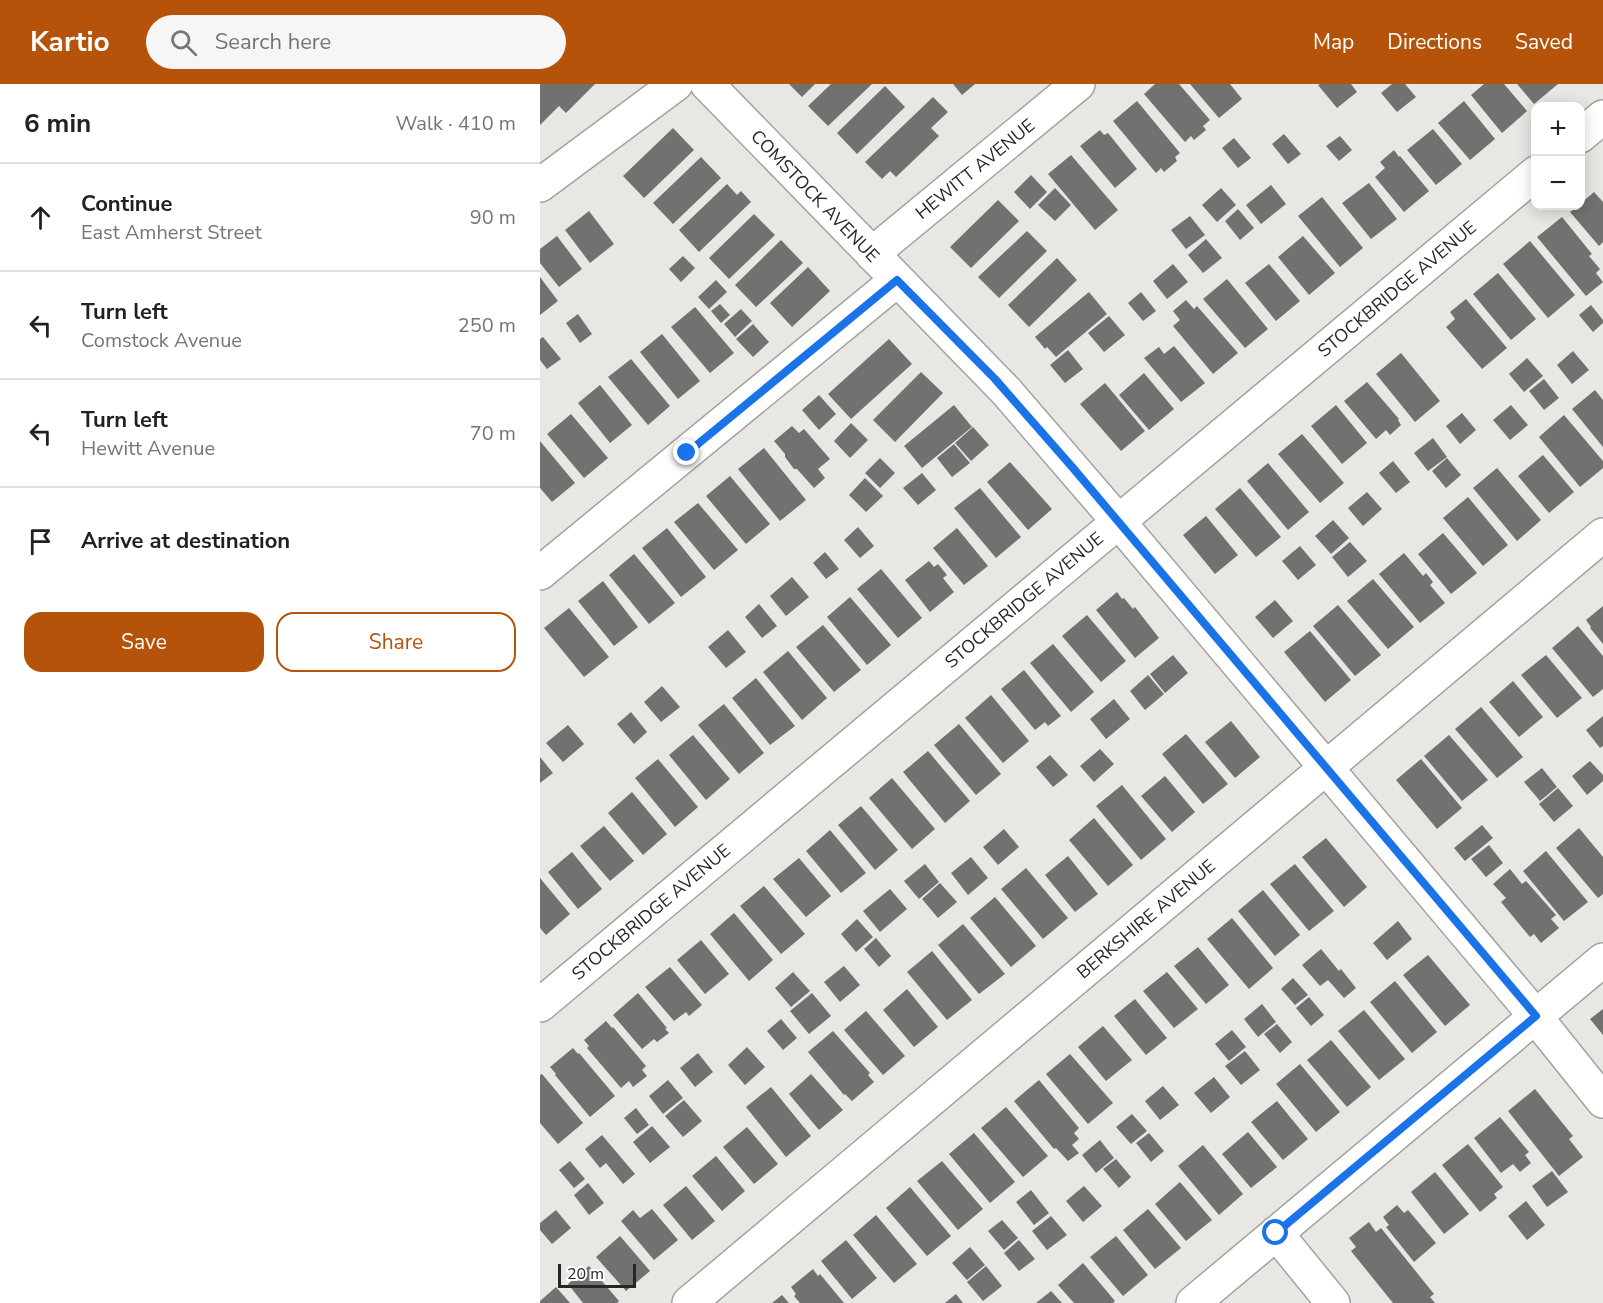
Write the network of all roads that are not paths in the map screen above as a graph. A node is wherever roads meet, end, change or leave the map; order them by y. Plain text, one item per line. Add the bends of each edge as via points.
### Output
1 (676, 84) edge
2 (706, 84) edge
3 (1078, 84) edge
4 (1603, 117) edge
5 (1585, 132) edge
6 (1531, 177) edge
7 (540, 185) edge
8 (872, 254) junction
9 (897, 280) junction
10 (1118, 521) junction
11 (1603, 536) edge
12 (540, 573) edge
13 (1326, 768) junction
14 (1603, 960) edge
15 (540, 1005) edge
16 (1536, 1016) junction
17 (1603, 1101) edge
18 (1276, 1233) junction
19 (689, 1303) edge
20 (1193, 1303) edge
21 (1333, 1303) edge

1 - 7 street
2 - 8 street, COMSTOCK AVENUE
3 - 8 street, HEWITT AVENUE
4 - 5 street
6 - 10 street, STOCKBRIDGE AVENUE
8 - 9 street, COMSTOCK AVENUE
9 - 10 street, COMSTOCK AVENUE via 995,379
9 - 12 street
10 - 13 street, COMSTOCK AVENUE
10 - 15 street, STOCKBRIDGE AVENUE
11 - 13 street, BERKSHIRE AVENUE
13 - 16 street, COMSTOCK AVENUE
13 - 19 street, BERKSHIRE AVENUE
14 - 16 street
16 - 17 street, COMSTOCK AVENUE
16 - 18 street
18 - 20 street
18 - 21 street

